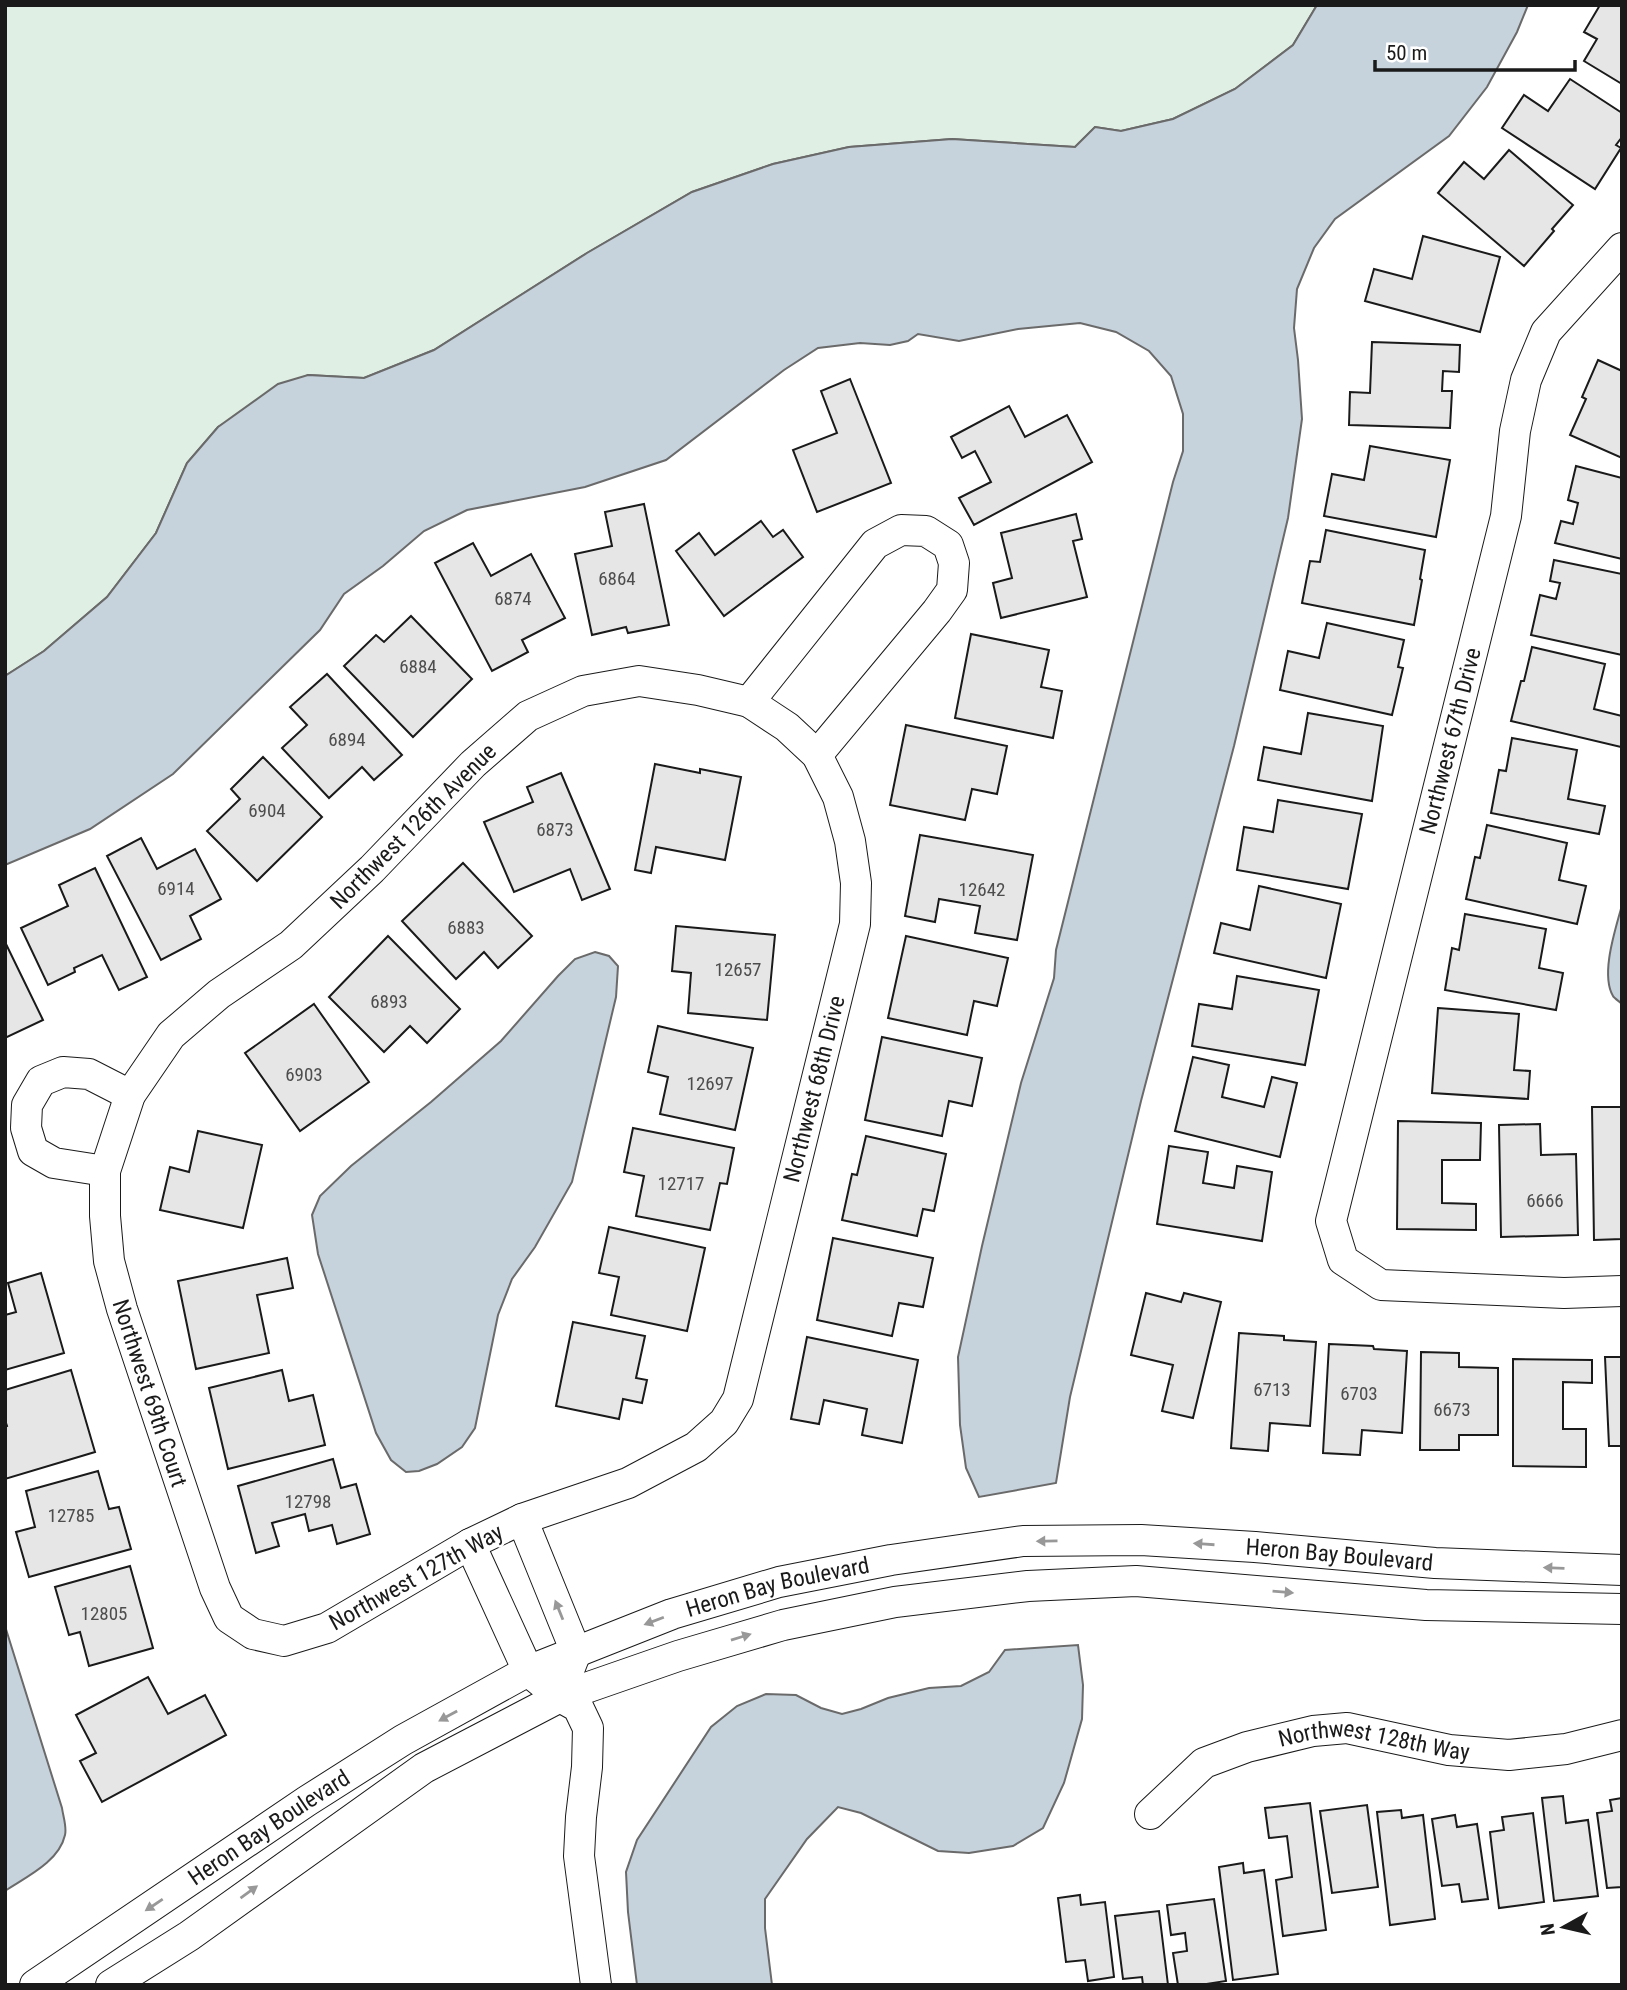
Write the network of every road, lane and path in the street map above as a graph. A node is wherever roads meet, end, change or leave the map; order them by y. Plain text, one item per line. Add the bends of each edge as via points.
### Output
1 (1622, 248) edge
2 (749, 702) junction
3 (787, 727) joint
4 (817, 755) junction
5 (131, 1095) junction
6 (117, 1133) joint
7 (105, 1171) junction
8 (1622, 1291) edge
9 (724, 1422) joint
10 (522, 1519) junction
11 (470, 1544) junction
12 (1622, 1570) edge
13 (1622, 1609) edge
14 (253, 1634) joint
15 (576, 1652) junction
16 (528, 1671) junction
17 (559, 1697) junction
18 (1622, 1735) edge
19 (1150, 1814) dead end
20 (35, 1985) edge
21 (111, 1985) edge
22 (596, 1985) edge

1 - 8 street, Northwest 67th Drive via 1546,332 1526,380 1506,516 1331,1221 1343,1260 1381,1284 1564,1293
2 - 3 street, Northwest 126th Avenue
2 - 4 street via 875,544 901,530 926,531 948,545 954,563 952,590
2 - 5 street, Northwest 126th Avenue via 639,681 583,691 528,716 473,764 291,945 219,994 171,1035
3 - 4 street, Northwest 68th Drive
4 - 9 street, Northwest 68th Drive via 838,797 850,841 855,924 738,1399
5 - 6 street, Northwest 126th Avenue
5 - 7 street via 89,1074 63,1072 41,1081 27,1105 26,1128 33,1151 54,1163
6 - 7 street, Northwest 69th Court
7 - 14 street, Northwest 69th Court via 109,1261 122,1309 215,1588 229,1618
9 - 10 street, Northwest 127th Way via 696,1447 628,1483
10 - 11 street, Northwest 127th Way
15 -> 10 street
11 - 14 street, Northwest 127th Way via 327,1628 284,1641
11 - 16 street
12 -> 15 street, Heron Bay Boulevard via 1435,1563 1141,1540 1023,1541 779,1582 672,1614
17 -> 13 street, Heron Bay Boulevard via 783,1625 895,1602 1028,1586 1136,1581 1426,1605
15 - 16 street, Heron Bay Boulevard
15 - 17 street
16 - 17 street
16 -> 20 street, Heron Bay Boulevard via 317,1794
21 -> 17 street, Heron Bay Boulevard via 189,1936 424,1768
17 - 22 street via 578,1707 588,1728 579,1856
18 - 19 street, Northwest 128th Way via 1566,1749 1509,1755 1448,1750 1347,1728 1313,1731 1247,1746 1204,1763

